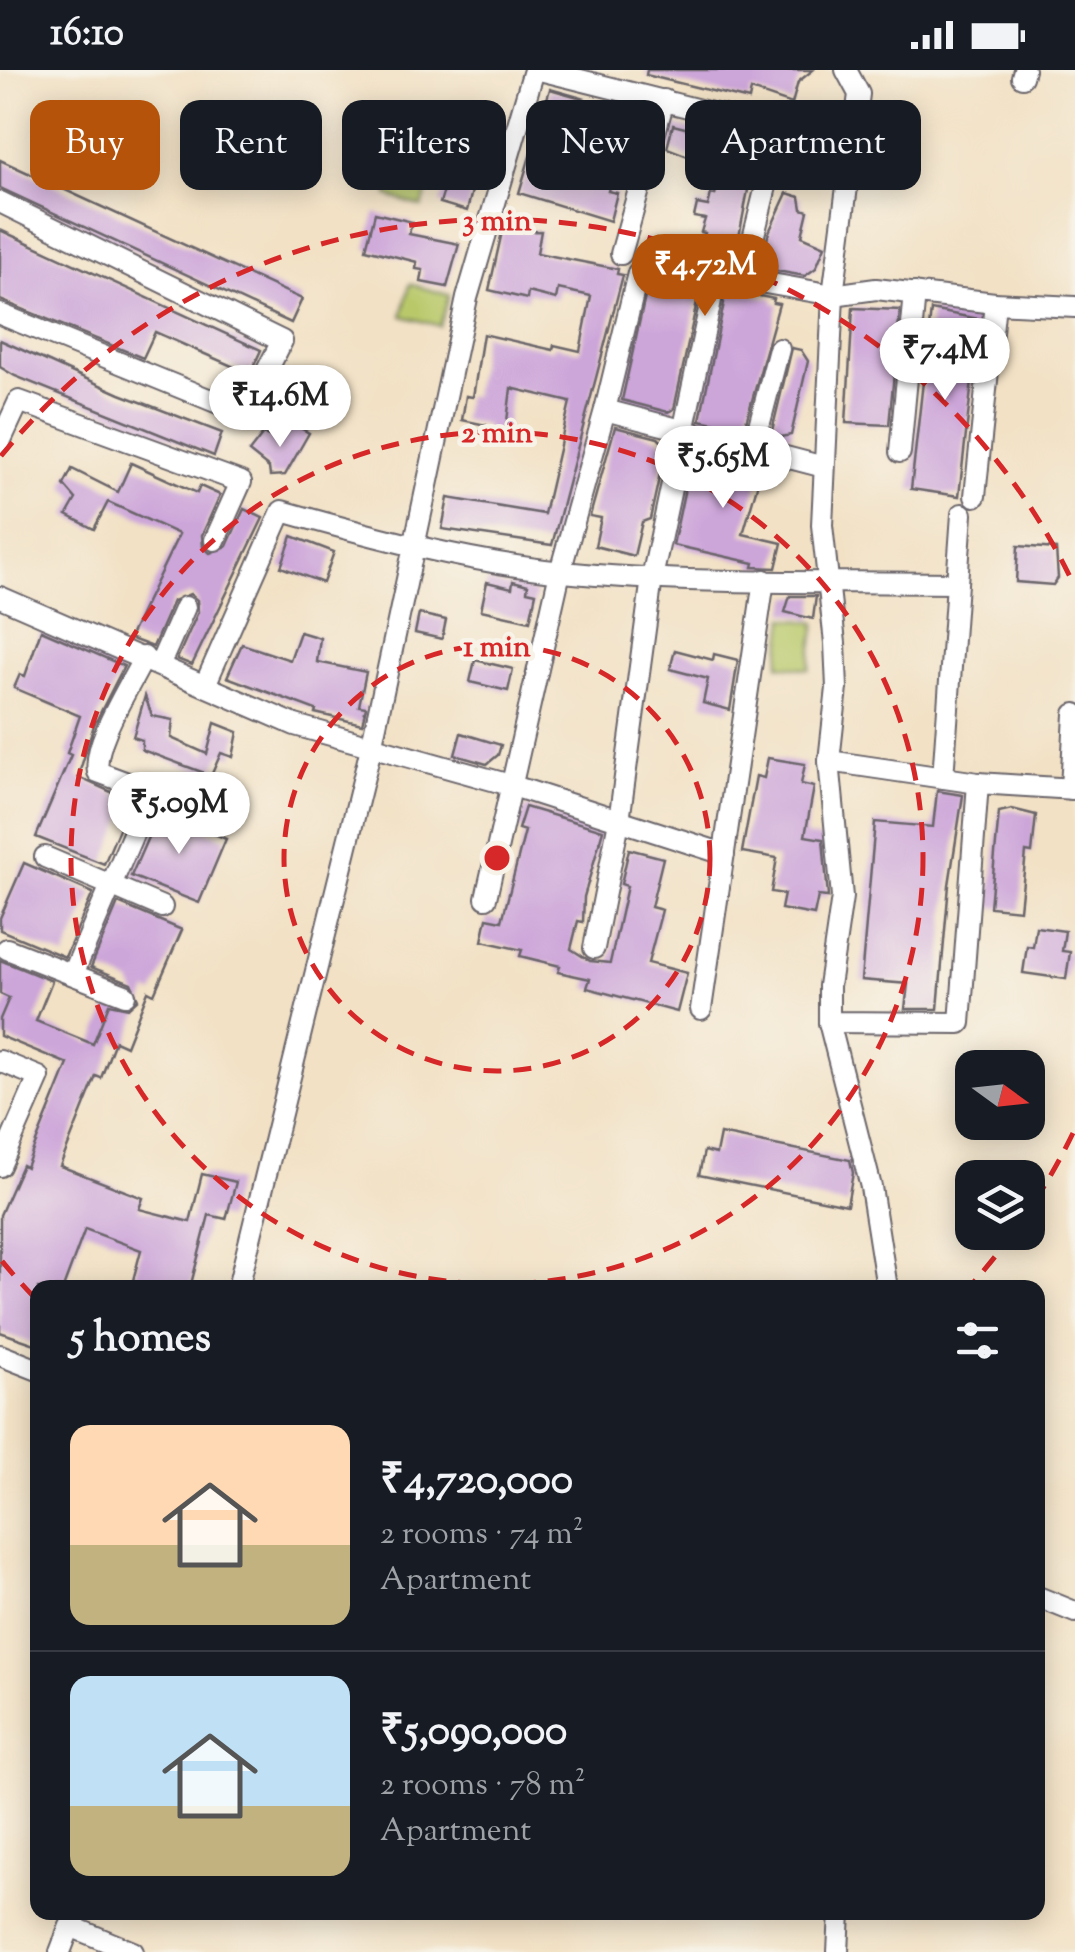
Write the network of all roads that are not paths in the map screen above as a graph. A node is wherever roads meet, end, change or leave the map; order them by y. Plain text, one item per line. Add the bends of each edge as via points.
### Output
1 (537, 70) edge
2 (846, 70) edge
3 (664, 100) edge
4 (858, 100) edge
5 (639, 190) edge
6 (765, 190) edge
7 (845, 190) edge
8 (0, 202) edge
9 (621, 254) dead end
10 (638, 273) dead end
11 (915, 293) junction
12 (833, 295) junction
13 (711, 300) dead end
14 (995, 303) junction
15 (1075, 306) edge
16 (0, 314) edge
17 (779, 349) dead end
18 (605, 410) junction
19 (682, 430) junction
20 (0, 442) edge
21 (754, 449) junction
22 (900, 452) dead end
23 (824, 467) junction
24 (975, 496) dead end
25 (962, 514) dead end
26 (215, 540) dead end
27 (413, 548) junction
28 (560, 572) junction
29 (652, 578) junction
30 (764, 580) junction
31 (825, 581) junction
32 (958, 583) junction
33 (0, 596) edge
34 (185, 607) dead end
35 (152, 661) junction
36 (205, 684) junction
37 (1075, 714) edge
38 (371, 748) junction
39 (829, 761) junction
40 (944, 778) junction
41 (978, 783) junction
42 (510, 785) junction
43 (1073, 789) edge
44 (151, 792) junction
45 (211, 814) dead end
46 (619, 820) junction
47 (724, 854) junction
48 (45, 857) dead end
49 (110, 885) junction
50 (486, 898) dead end
51 (162, 907) dead end
52 (594, 948) dead end
53 (8, 949) dead end
54 (73, 974) junction
55 (125, 995) dead end
56 (700, 1009) dead end
57 (829, 1022) junction
58 (0, 1060) edge
59 (0, 1166) edge
60 (240, 1280) edge
61 (885, 1280) edge
62 (0, 1355) edge
63 (30, 1367) edge
64 (1045, 1600) edge
65 (1075, 1612) edge
66 (840, 1920) edge
67 (60, 1952) edge
68 (133, 1952) edge
69 (838, 1952) edge

1 - 3 street
1 - 27 street via 467,298
2 - 4 street
5 - 9 street
6 - 12 street via 743,279
7 - 12 street
8 - 16 street via 282,341 246,414
10 - 18 street
11 - 12 street via 876,288
11 - 14 street
11 - 22 street
12 - 23 street
13 - 19 street
14 - 15 street
14 - 24 street
17 - 21 street
18 - 19 street
18 - 28 street
19 - 21 street
19 - 29 street
20 - 26 street via 19,400 241,482
21 - 23 street
23 - 31 street
25 - 32 street
27 - 28 street
27 - 36 street via 282,511
27 - 38 street
28 - 29 street
28 - 42 street
29 - 30 street
29 - 46 street
30 - 31 street
30 - 47 street
31 - 32 street
31 - 39 street via 837,688
32 - 40 street
33 - 35 street
34 - 35 street
35 - 36 street
35 - 44 street via 96,760 98,772
36 - 38 street via 295,725
37 - 43 street
38 - 42 street
38 - 60 street
39 - 40 street
39 - 57 street via 842,897
40 - 41 street
41 - 43 street
41 - 57 street via 960,1022
42 - 46 street
42 - 50 street
44 - 45 street
44 - 49 street
46 - 47 street
46 - 52 street
47 - 56 street
48 - 49 street
49 - 51 street
49 - 54 street
53 - 54 street
54 - 55 street
57 - 61 street via 871,1187
58 - 59 street via 38,1078
62 - 63 street
64 - 65 street
66 - 69 street
67 - 68 street via 70,1926

